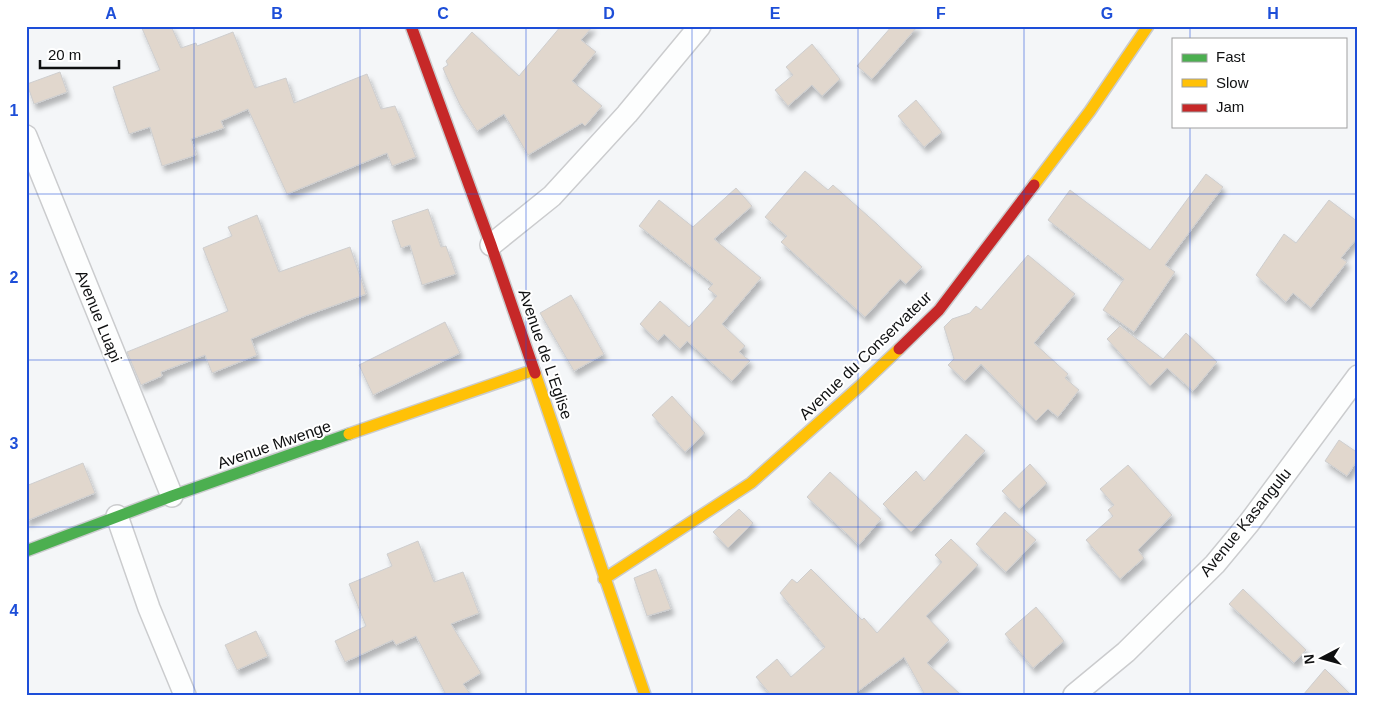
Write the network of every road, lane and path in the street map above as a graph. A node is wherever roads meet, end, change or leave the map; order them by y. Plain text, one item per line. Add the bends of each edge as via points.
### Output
1 (411, 26) edge
2 (700, 26) edge
3 (1148, 26) edge
4 (28, 148) edge
5 (491, 245) junction
6 (534, 370) junction
7 (1358, 376) edge
8 (172, 496) junction
9 (117, 516) junction
10 (26, 551) edge
11 (604, 579) junction
12 (185, 695) edge
13 (645, 695) edge
14 (1074, 695) edge

1 - 5 street, Avenue de L'Eglise
2 - 5 street via 627,114 552,196
3 - 11 street, Avenue du Conservateur via 1090,111 939,310 752,483
4 - 8 street, Avenue Luapi
5 - 6 street, Avenue de L'Eglise
6 - 8 street, Avenue Mwenge
6 - 11 street, Avenue de L'Eglise
7 - 14 street, Avenue Kasangulu via 1215,564 1126,652
8 - 9 street, Avenue Mwenge
9 - 10 street, Avenue Mwenge
9 - 12 street via 149,608
11 - 13 street, Avenue de L'Eglise

